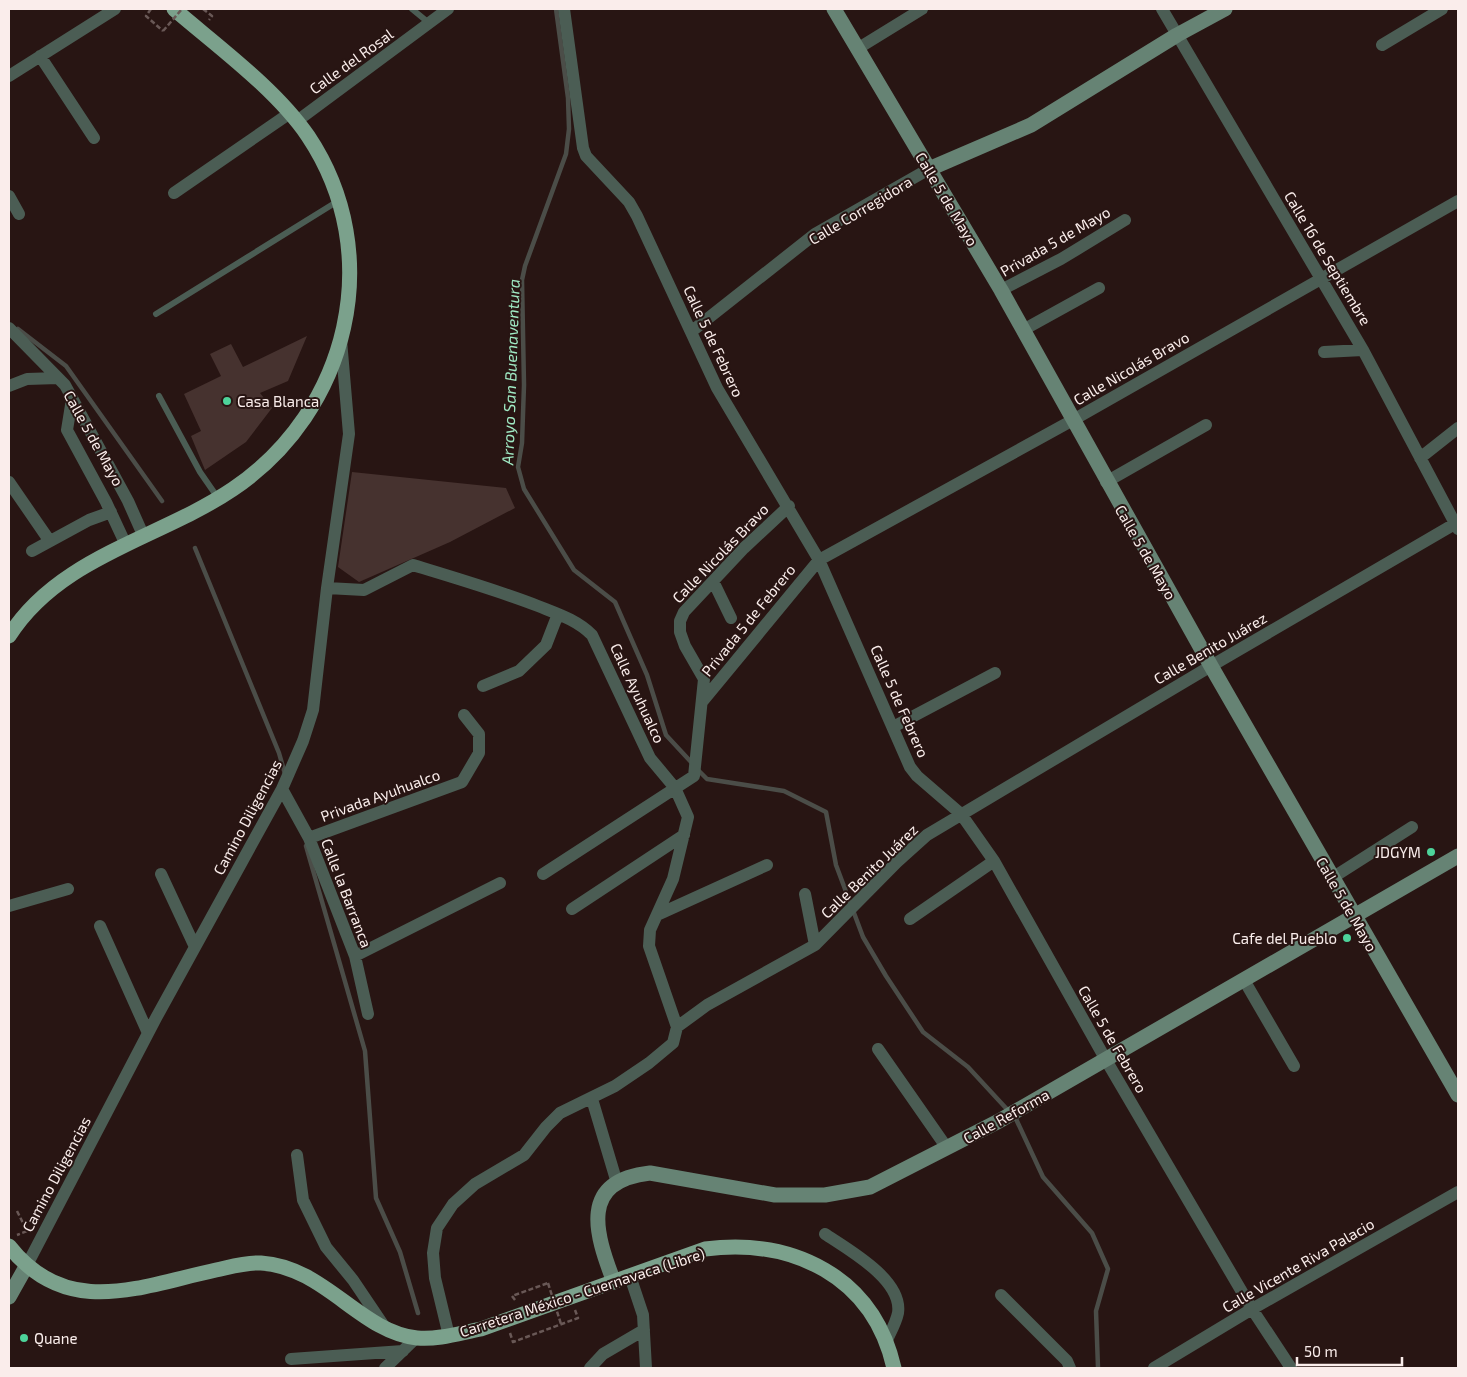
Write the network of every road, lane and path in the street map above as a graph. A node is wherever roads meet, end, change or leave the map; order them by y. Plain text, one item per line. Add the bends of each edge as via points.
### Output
1 (115, 9) edge
2 (151, 9) edge
3 (174, 9) edge
4 (182, 9) edge
5 (203, 9) edge
6 (412, 9) edge
7 (448, 9) edge
8 (564, 9) edge
9 (834, 9) edge
10 (922, 9) edge
11 (1162, 9) edge
12 (1225, 9) edge
13 (1442, 9) edge
14 (212, 16) dead end
15 (429, 23) junction
16 (1177, 35) junction
17 (1382, 45) dead end
18 (857, 49) junction
19 (40, 56) junction
20 (9, 76) edge
21 (293, 117) junction
22 (94, 138) dead end
23 (929, 169) junction
24 (174, 193) dead end
25 (9, 196) edge
26 (339, 200) junction
27 (1458, 201) edge
28 (19, 214) dead end
29 (1125, 220) dead end
30 (1320, 279) junction
31 (1099, 288) dead end
32 (1001, 290) junction
33 (156, 314) dead end
34 (9, 328) edge
35 (1023, 330) junction
36 (692, 331) junction
37 (341, 340) junction
38 (1363, 350) junction
39 (1324, 352) dead end
40 (58, 378) junction
41 (9, 386) edge
42 (158, 396) dead end
43 (72, 399) junction
44 (1073, 420) junction
45 (1206, 425) dead end
46 (1458, 428) edge
47 (1420, 458) junction
48 (9, 482) edge
49 (1106, 482) junction
50 (218, 498) junction
51 (789, 506) junction
52 (111, 512) junction
53 (1457, 525) edge
54 (144, 537) junction
55 (49, 540) junction
56 (126, 545) junction
57 (32, 551) dead end
58 (819, 560) junction
59 (714, 583) junction
60 (327, 588) junction
61 (558, 614) junction
62 (731, 618) dead end
63 (9, 636) edge
64 (1211, 666) junction
65 (995, 673) dead end
66 (483, 686) dead end
67 (702, 702) junction
68 (464, 715) dead end
69 (893, 727) junction
70 (676, 788) junction
71 (283, 791) junction
72 (961, 814) junction
73 (1412, 827) dead end
74 (684, 835) junction
75 (308, 836) junction
76 (1458, 856) edge
77 (994, 861) junction
78 (767, 865) dead end
79 (161, 874) dead end
80 (543, 874) dead end
81 (1332, 878) junction
82 (500, 882) dead end
83 (68, 889) dead end
84 (805, 894) dead end
85 (9, 906) edge
86 (572, 910) dead end
87 (656, 915) junction
88 (1354, 916) junction
89 (910, 919) dead end
90 (100, 926) dead end
91 (815, 945) junction
92 (195, 947) junction
93 (355, 956) junction
94 (1244, 980) junction
95 (368, 1014) dead end
96 (676, 1027) junction
97 (148, 1033) junction
98 (878, 1048) dead end
99 (1106, 1060) junction
100 (1294, 1066) dead end
101 (1458, 1095) edge
102 (592, 1099) junction
103 (947, 1148) junction
104 (297, 1155) dead end
105 (617, 1183) junction
106 (1458, 1192) edge
107 (17, 1211) dead end
108 (27, 1230) dead end
109 (825, 1234) dead end
110 (9, 1246) edge
111 (27, 1265) junction
112 (630, 1276) junction
113 (614, 1282) junction
114 (1001, 1294) dead end
115 (9, 1297) edge
116 (570, 1297) junction
117 (521, 1298) dead end
118 (1252, 1309) junction
119 (506, 1320) junction
120 (562, 1324) junction
121 (384, 1326) junction
122 (644, 1330) junction
123 (448, 1336) junction
124 (416, 1338) junction
125 (886, 1342) junction
126 (403, 1351) junction
127 (291, 1359) dead end
128 (384, 1368) edge
129 (590, 1368) edge
130 (646, 1368) edge
131 (894, 1368) edge
132 (1070, 1368) edge
133 (1154, 1368) edge
134 (1291, 1368) edge

1 - 19 street
2 - 4 path, bridge via 146,16 163,31
3 - 21 main road
5 - 14 path
6 - 15 lane
7 - 15 street, Calle del Rosal
8 - 36 street, Calle 5 de Febrero via 586,156 633,209
9 - 18 street, Calle 5 de Mayo
10 - 18 street
11 - 16 street, Calle 16 de Septiembre
12 - 16 street, Calle Corregidora
13 - 17 street
15 - 21 street, Calle del Rosal
16 - 23 street, Calle Corregidora via 1031,125
16 - 30 street, Calle 16 de Septiembre
18 - 23 street, Calle 5 de Mayo
19 - 20 street
19 - 22 street
21 - 24 street, Calle del Rosal
21 - 26 main road via 319,154
23 - 32 street, Calle 5 de Mayo
23 - 36 street, Calle Corregidora via 815,234
25 - 28 street
26 - 33 lane
26 - 37 main road via 350,271
27 - 30 street, Calle Nicolás Bravo
29 - 32 street, Privada 5 de Mayo via 1061,259
30 - 38 street, Calle 16 de Septiembre
30 - 44 street, Calle Nicolás Bravo
31 - 35 street
32 - 35 street, Calle 5 de Mayo
34 - 40 street, Calle 5 de Mayo
35 - 44 street, Calle 5 de Mayo
36 - 51 street, Calle 5 de Febrero via 702,358 736,423
37 - 50 main road via 318,400 294,435 254,475
37 - 60 street, Camino Diligencias via 350,434
38 - 39 street
38 - 47 street, Calle 16 de Septiembre
40 - 41 street via 27,379
40 - 43 street, Calle 5 de Mayo
42 - 50 lane
43 - 52 street via 67,430
43 - 54 street, Calle 5 de Mayo
44 - 49 street, Calle 5 de Mayo
44 - 58 street, Calle Nicolás Bravo
45 - 49 street
46 - 47 street
47 - 53 street, Calle 16 de Septiembre
48 - 55 street
49 - 64 street, Calle 5 de Mayo
50 - 54 main road
51 - 58 street, Calle 5 de Febrero
51 - 59 street, Calle Nicolás Bravo via 744,548
52 - 55 street
52 - 56 street
53 - 64 street, Calle Benito Juárez
54 - 56 main road
55 - 57 street
56 - 63 main road via 61,580 28,610
58 - 67 street, Privada 5 de Febrero
58 - 69 street, Calle 5 de Febrero
59 - 62 street
59 - 67 street, Calle Nicolás Bravo via 684,612 680,621 685,646 704,679
60 - 61 street, Calle Ayuhualco via 364,590 413,565 499,591
60 - 71 street, Camino Diligencias via 314,710
61 - 66 street via 546,645 519,671
61 - 70 street, Calle Ayuhualco via 582,625 592,635 650,758
64 - 72 street, Calle Benito Juárez
64 - 81 street, Calle 5 de Mayo
65 - 69 street
67 - 70 street, Calle Nicolás Bravo via 694,776
68 - 75 street, Privada Ayuhualco via 479,734 479,753 462,782
69 - 72 street, Calle 5 de Febrero via 917,776
70 - 74 street, Calle Ayuhualco via 688,817
70 - 80 street, Calle Nicolás Bravo
71 - 75 street, Calle la Barranca
71 - 92 street, Camino Diligencias
72 - 77 street, Calle 5 de Febrero
72 - 91 street, Calle Benito Juárez via 928,835 897,862
73 - 81 street
74 - 86 street
74 - 87 street, Calle Ayuhualco via 673,879
75 - 93 street, Calle la Barranca
76 - 88 street, Calle Reforma
77 - 89 street
77 - 99 street, Calle 5 de Febrero
78 - 87 street
79 - 92 street
81 - 88 street, Calle 5 de Mayo
82 - 93 street
83 - 85 street
84 - 91 street
87 - 96 street, Calle Ayuhualco via 650,930 649,946
88 - 94 street, Calle Reforma
88 - 101 street, Calle 5 de Mayo
90 - 97 street
91 - 96 street, Calle Benito Juárez
92 - 97 street, Camino Diligencias
93 - 95 street, Calle la Barranca
94 - 99 street, Calle Reforma
94 - 100 street
96 - 102 street via 673,1043 649,1063
97 - 111 street, Camino Diligencias
98 - 103 street
99 - 103 street, Calle Reforma
99 - 118 street, Calle 5 de Febrero
102 - 105 street
102 - 123 street via 560,1113 524,1155 475,1184 453,1204 437,1228 433,1253 435,1278
103 - 105 street, Calle Reforma via 870,1187 825,1196 775,1195 650,1173 634,1175
104 - 121 street via 303,1200 326,1247
105 - 113 street, Calle Reforma via 601,1198 596,1213 597,1232
106 - 118 street, Calle Vicente Riva Palacio
107 - 108 path
109 - 125 street via 864,1260 894,1290 898,1313
110 - 111 main road, Carretera México - Cuernavaca (Libre)
111 - 115 street
111 - 121 main road, Carretera México - Cuernavaca (Libre) via 63,1286 94,1293 118,1292 245,1264 274,1265 308,1276
112 - 113 main road, Carretera México - Cuernavaca (Libre)
112 - 122 street via 643,1315
112 - 125 main road, Carretera México - Cuernavaca (Libre) via 705,1249 751,1247 787,1253 817,1266 846,1285 868,1311
113 - 116 main road, Carretera México - Cuernavaca (Libre)
114 - 132 street via 1067,1361
116 - 119 main road, Carretera México - Cuernavaca (Libre)
116 - 120 path via 578,1318
117 - 120 path, bridge via 513,1301 512,1296 548,1283
118 - 133 street, Calle Vicente Riva Palacio
118 - 134 street, Calle 5 de Febrero
119 - 120 path via 513,1342
119 - 123 main road, Carretera México - Cuernavaca (Libre)
121 - 124 main road, Carretera México - Cuernavaca (Libre)
122 - 129 street via 603,1354
122 - 130 street
123 - 124 main road, Carretera México - Cuernavaca (Libre)
124 - 126 street
125 - 131 main road, Carretera México - Cuernavaca (Libre)
126 - 127 street
126 - 128 street

